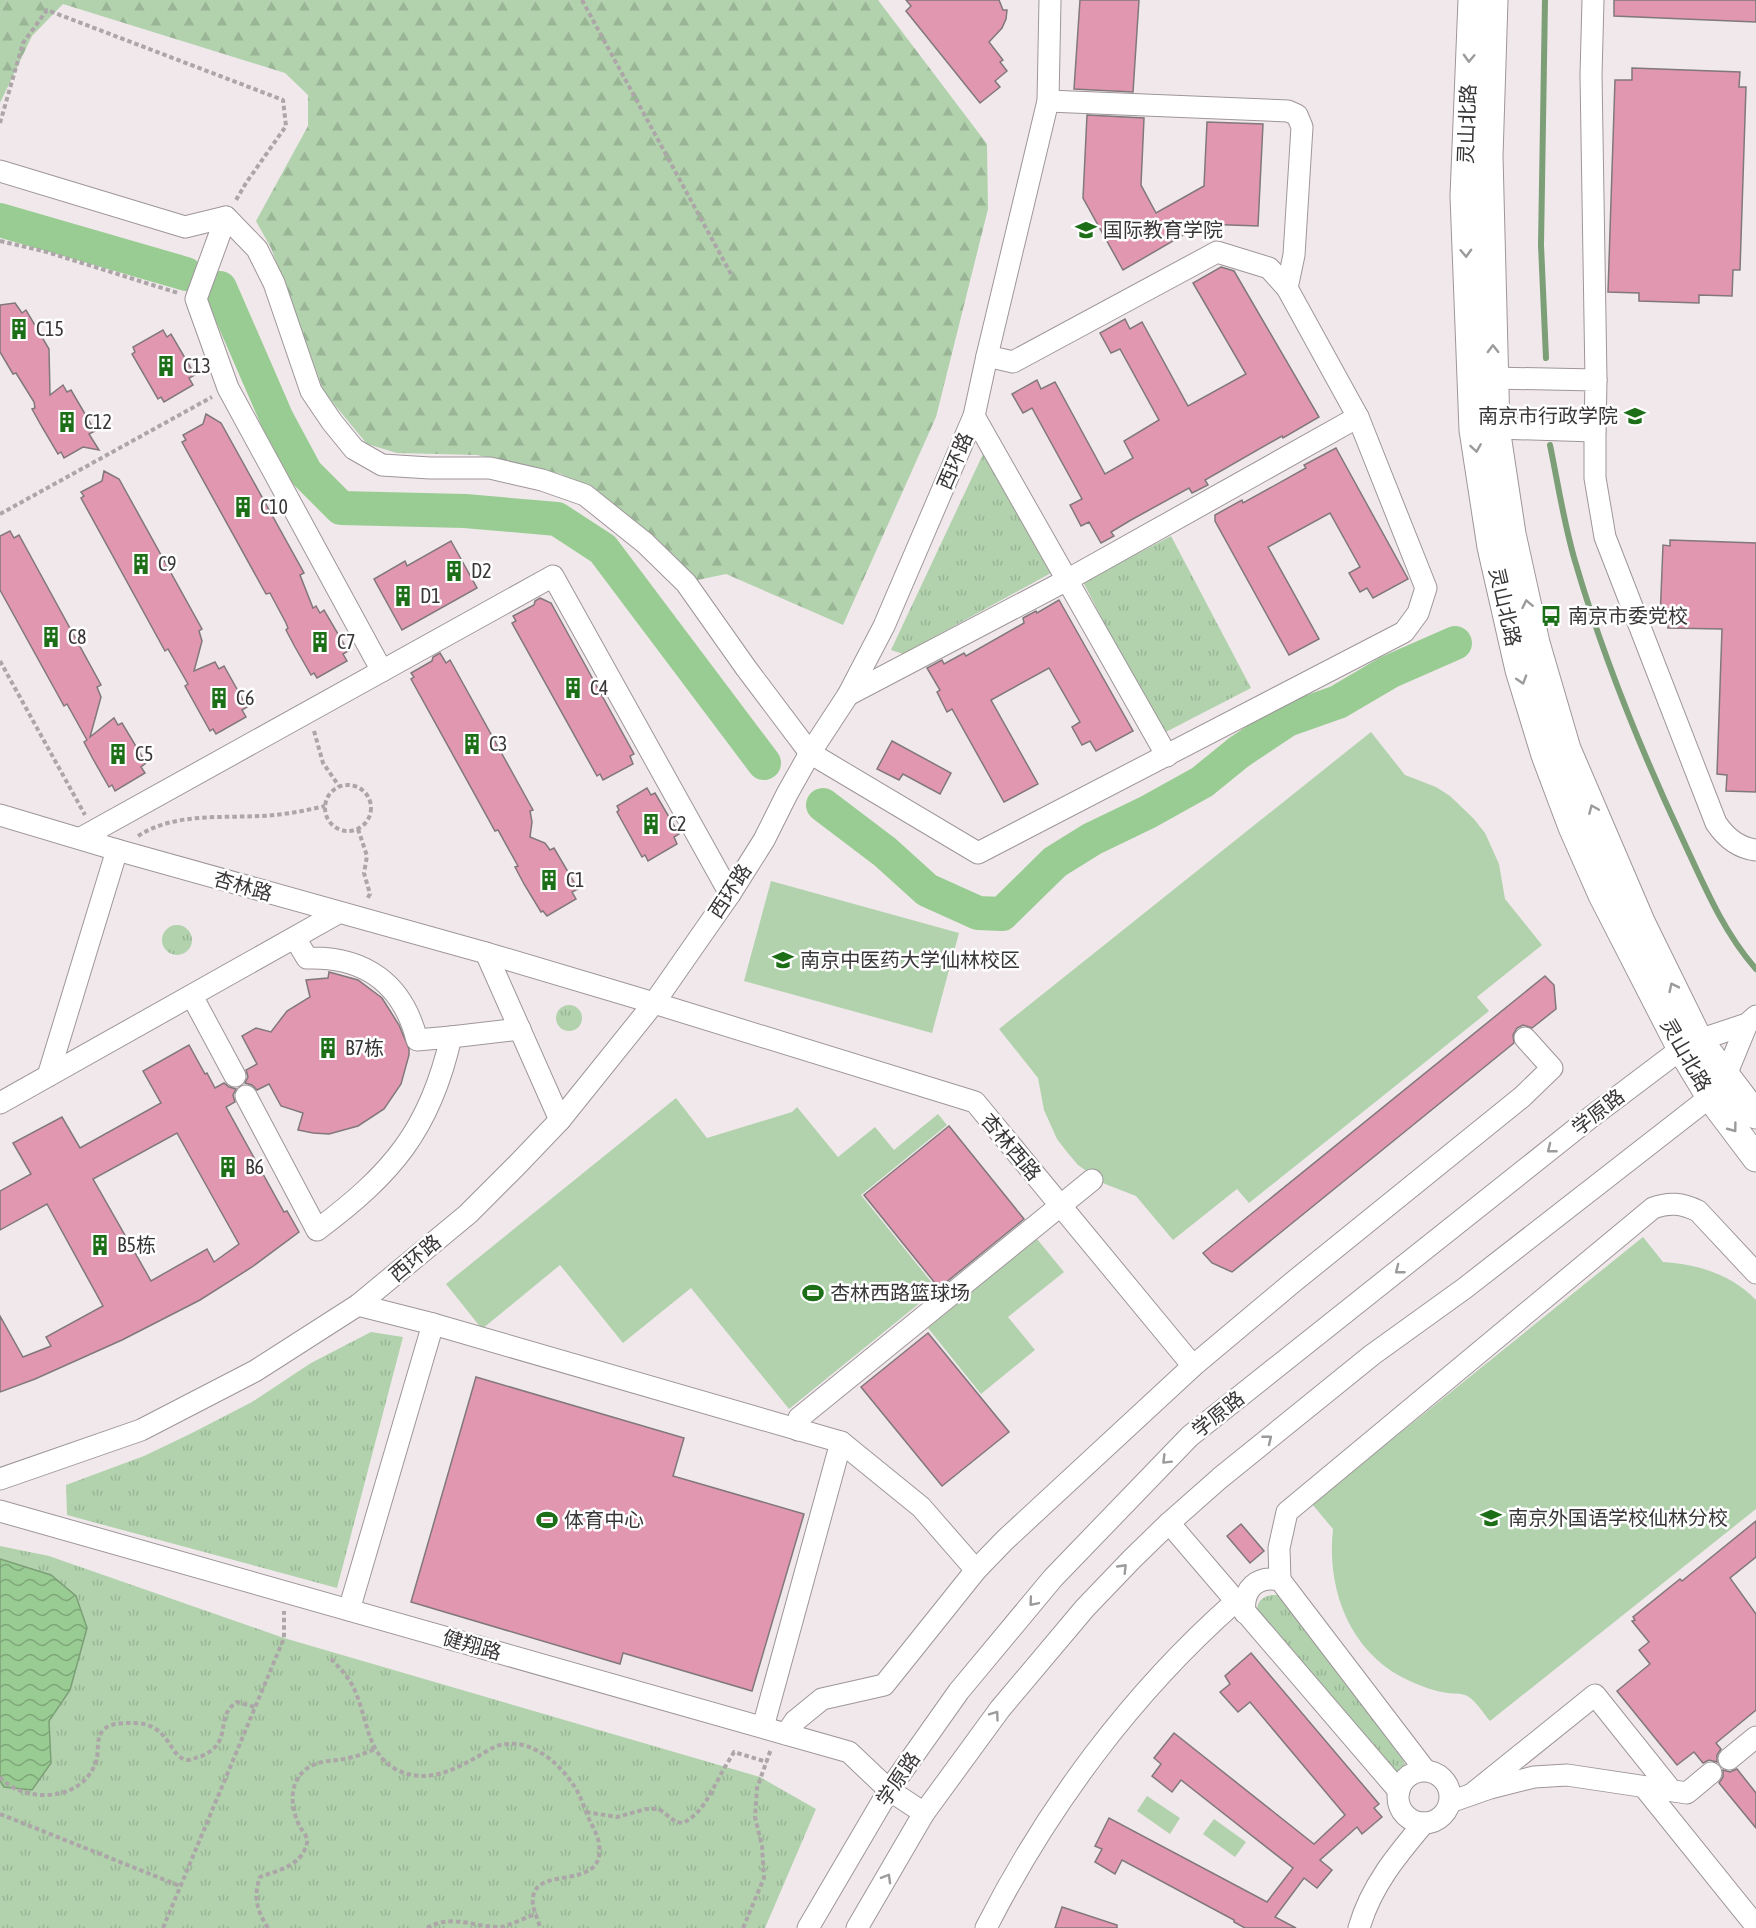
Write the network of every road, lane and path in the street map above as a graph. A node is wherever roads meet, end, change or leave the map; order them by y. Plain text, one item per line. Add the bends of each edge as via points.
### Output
1 (582, 0) edge
2 (1050, 0) edge
3 (1472, 0) edge
4 (1494, 0) edge
5 (1593, 0) edge
6 (1048, 101) junction
7 (0, 123) edge
8 (0, 171) edge
9 (226, 216) junction
10 (0, 241) edge
11 (731, 274) dead end
12 (1287, 288) junction
13 (196, 298) junction
14 (987, 356) junction
15 (1494, 378) junction
16 (1596, 380) junction
17 (228, 388) junction
18 (974, 416) junction
19 (1359, 417) junction
20 (1496, 428) junction
21 (1595, 431) junction
22 (0, 514) edge
23 (1067, 580) junction
24 (0, 661) edge
25 (382, 671) junction
26 (848, 695) junction
27 (309, 712) junction
28 (810, 753) junction
29 (1167, 756) junction
30 (339, 787) junction
31 (325, 806) junction
32 (0, 815) edge
33 (358, 829) junction
34 (87, 834) junction
35 (117, 850) junction
36 (1756, 850) edge
37 (729, 894) junction
38 (347, 915) junction
39 (295, 938) junction
40 (486, 953) junction
41 (192, 996) junction
42 (654, 1003) junction
43 (1751, 1020) edge
44 (520, 1029) junction
45 (451, 1037) junction
46 (1525, 1038) dead end
47 (1690, 1044) junction
48 (1726, 1075) junction
49 (48, 1076) junction
50 (235, 1076) dead end
51 (246, 1096) dead end
52 (1710, 1097) junction
53 (0, 1103) edge
54 (1756, 1116) edge
55 (560, 1120) junction
56 (1756, 1158) edge
57 (1092, 1180) dead end
58 (1060, 1205) junction
59 (1756, 1273) edge
60 (358, 1305) junction
61 (433, 1324) junction
62 (1193, 1366) junction
63 (798, 1430) junction
64 (841, 1442) junction
65 (0, 1479) edge
66 (0, 1511) edge
67 (1169, 1523) junction
68 (976, 1570) junction
69 (1280, 1580) junction
70 (285, 1592) junction
71 (1240, 1608) junction
72 (349, 1610) junction
73 (331, 1659) dead end
74 (255, 1707) junction
75 (775, 1731) junction
76 (1756, 1737) edge
77 (375, 1749) junction
78 (1729, 1759) dead end
79 (767, 1761) junction
80 (1425, 1770) junction
81 (1711, 1773) dead end
82 (0, 1777) edge
83 (1644, 1788) junction
84 (1671, 1790) junction
85 (889, 1791) junction
86 (1399, 1791) junction
87 (1472, 1794) junction
88 (1450, 1802) junction
89 (586, 1812) junction
90 (924, 1813) junction
91 (0, 1814) edge
92 (1424, 1823) junction
93 (180, 1887) junction
94 (537, 1914) junction
95 (1756, 1926) edge
96 (163, 1928) edge
97 (268, 1928) edge
98 (427, 1928) edge
99 (540, 1928) edge
100 (743, 1928) edge
101 (808, 1928) edge
102 (857, 1928) edge
103 (986, 1928) edge
104 (1359, 1928) edge

1 - 11 path
2 - 6 street, 西环路
3 -> 47 main road, 灵山北路 via 1464,196 1473,430 1491,547 1519,670 1572,827 1602,895
15 -> 4 main road, 灵山北路 via 1489,156
5 - 16 street
6 - 12 street via 1287,111 1297,115 1302,127 1294,255
6 - 14 street, 西环路
7 - 9 path via 23,43 46,10 283,100 286,126
8 - 9 street via 185,227
9 - 13 street
9 - 28 street via 257,249 274,283 310,391 354,448 382,465 490,468 585,495 645,543 686,583
10 - 13 path
12 - 14 street via 1269,268 1217,252 1013,362
12 - 19 street
13 - 17 street
14 - 18 street, 西环路
15 - 16 street
15 - 20 main road, 灵山北路
16 - 21 street
17 - 22 path
17 - 25 street
18 - 23 street
18 - 26 street, 西环路 via 884,627
19 - 23 street
19 - 29 street via 1426,588 1418,613 1404,632
20 - 21 street
47 -> 20 main road, 灵山北路 via 1567,749 1536,643 1512,534
21 - 36 street via 1595,478 1605,537 1716,823 1735,843
23 - 26 street
23 - 29 street
24 - 34 path
25 - 27 street
25 - 37 street via 553,576
26 - 28 street, 西环路
27 - 30 path via 323,763
27 - 34 street
28 - 29 street via 978,853
28 - 37 street, 西环路 via 764,840
30 - 31 path
30 - 33 path via 354,785 371,802 370,818
31 - 33 path via 335,827 343,831
31 - 35 path via 294,813 182,820 153,826
32 - 34 street, 杏林路
33 - 38 path via 367,856 364,873 370,894
34 - 35 street, 杏林路
35 - 38 street, 杏林路
35 - 49 street
37 - 42 street, 西环路
38 - 39 street
38 - 40 street, 杏林路
39 - 41 street
39 - 45 street via 307,958 353,963 381,978 404,1006 417,1040
40 - 42 street, 杏林路
40 - 44 street
41 - 49 street
41 - 50 street
42 - 55 street, 西环路
42 - 58 street, 杏林西路 via 975,1102
43 - 47 street, 学原路
43 - 48 street, 学原路
44 - 45 street
44 - 55 street
45 - 51 street via 436,1091 409,1141 361,1196 317,1230
46 - 62 street via 1552,1068 1522,1097
47 - 48 main road, 灵山北路
47 - 52 main road, 灵山北路
47 -> 85 street, 学原路 via 1591,1117 1190,1436 1053,1578 959,1691
48 - 52 street, 学原路
48 - 54 main road, 灵山北路
49 - 53 street
52 -> 56 main road, 灵山北路
67 -> 52 street, 学原路 via 1372,1355 1465,1288
55 - 60 street, 西环路 via 468,1214
57 - 58 street
58 - 62 street, 杏林西路
58 - 63 street via 799,1418
59 - 69 street via 1698,1211 1677,1204 1653,1208 1287,1512 1279,1548
60 - 61 street
60 - 65 street, 西环路 via 255,1371 141,1430
61 - 63 street
61 - 72 street
62 - 68 street
63 - 64 street
64 - 68 street via 921,1507
64 - 75 street
66 - 70 street, 健翔路
67 - 71 street
90 -> 67 street, 学原路 via 1000,1708 1085,1608
68 - 75 street via 884,1685 822,1699
69 - 71 street via 1262,1579 1254,1583
69 - 80 street
70 - 72 street, 健翔路
70 - 74 path via 284,1638
71 - 86 street
71 - 103 street via 1164,1671 1094,1755 1046,1822
72 - 75 street, 健翔路
73 - 77 path via 357,1694
74 - 82 path via 237,1702 231,1706 224,1716 219,1742 208,1753 190,1760 176,1754 158,1729 134,1722 110,1726 99,1736 96,1762 76,1787 54,1795 33,1794 22,1792
74 - 93 path
75 - 79 path
75 - 85 street, 健翔路 via 849,1752
76 - 78 street
77 - 89 path via 395,1768 415,1776 429,1776 455,1769 496,1746 523,1745 543,1755 564,1773
77 - 97 path via 320,1762 298,1778 293,1800 297,1820 307,1838 305,1848 288,1867 260,1877 257,1907
79 - 89 path via 734,1752 706,1803 695,1817 683,1823 659,1809 617,1817
79 - 100 path via 758,1788 755,1817 764,1878
80 - 86 street via 1408,1776
80 - 88 street via 1448,1784
81 - 84 street via 1687,1793
83 - 84 street
83 - 87 street via 1567,1775 1534,1777
83 - 95 street
84 - 87 street via 1594,1695
85 - 90 street, 健翔路
85 - 101 street, 学原路
86 - 92 street via 1401,1809
87 - 88 street
88 - 92 street via 1441,1818
89 - 94 path via 598,1840 598,1859 584,1874 545,1882 537,1888 532,1897
102 -> 90 street, 学原路
91 - 93 path
92 - 104 street via 1384,1873 1371,1894
93 - 96 path
94 - 98 path via 501,1927 462,1921
94 - 99 path

